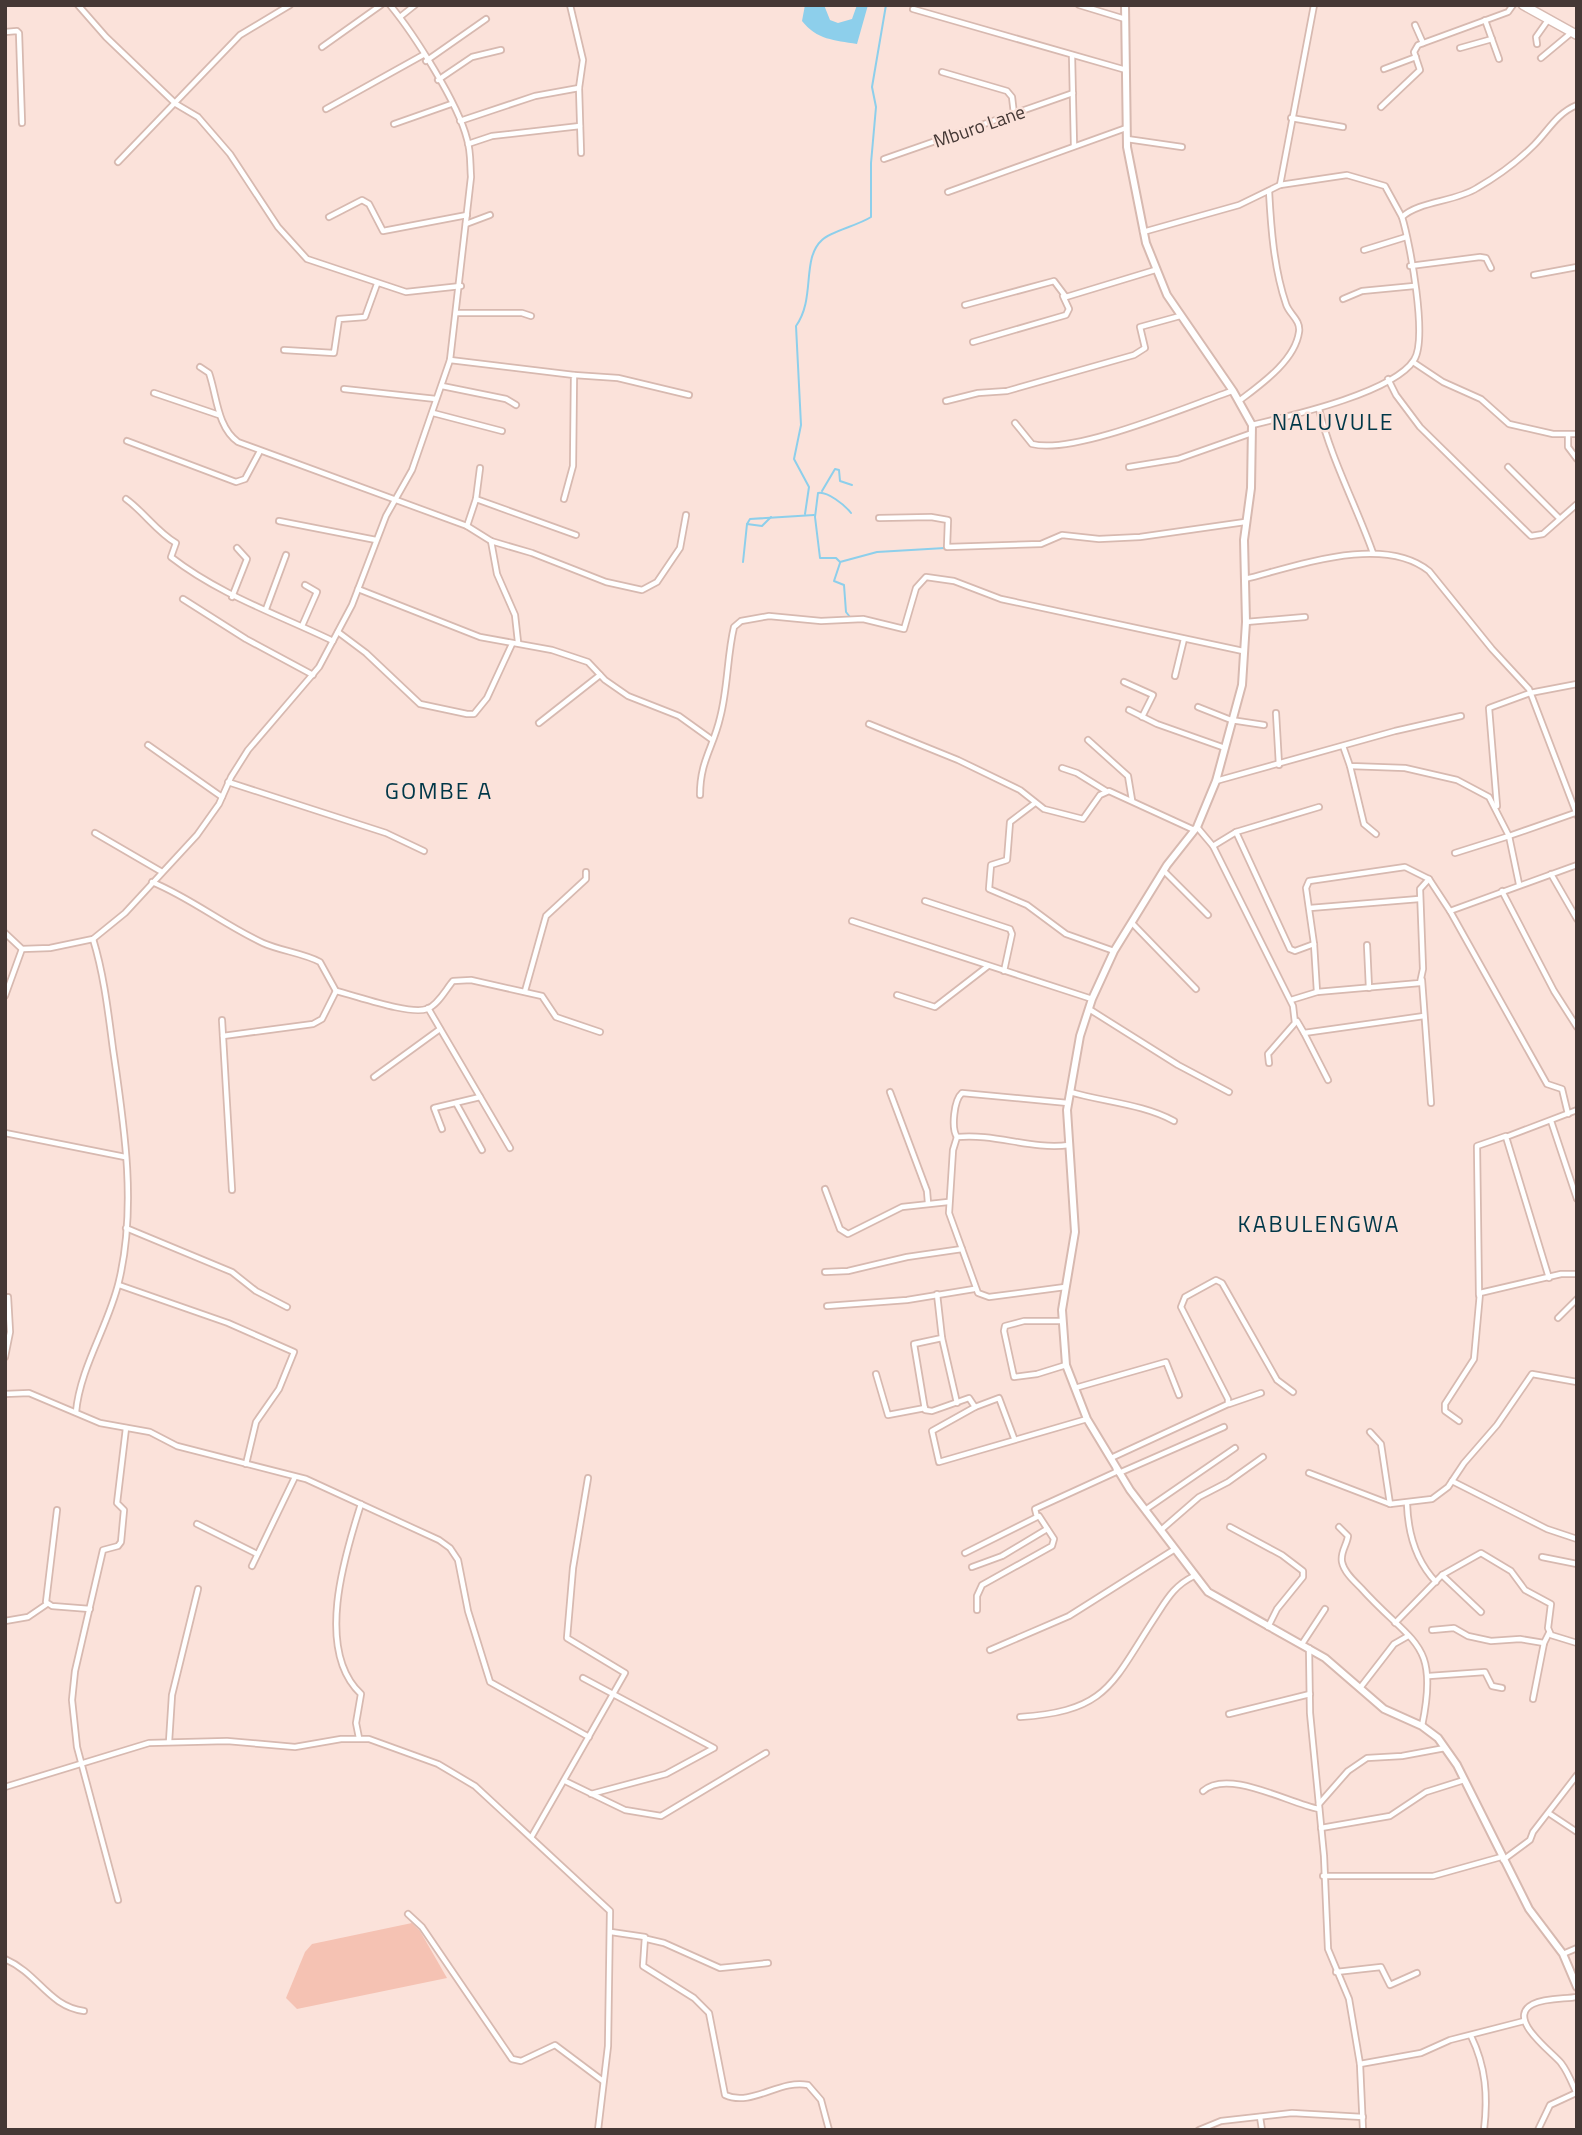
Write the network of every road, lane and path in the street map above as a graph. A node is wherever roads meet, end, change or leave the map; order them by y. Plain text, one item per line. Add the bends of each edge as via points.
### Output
1 (78, 5) edge
2 (290, 5) edge
3 (381, 5) edge
4 (390, 5) edge
5 (415, 5) edge
6 (570, 5) edge
7 (1079, 5) edge
8 (1125, 5) edge
9 (1314, 5) edge
10 (1513, 5) edge
11 (1523, 5) edge
12 (913, 9) dead end
13 (400, 17) junction
14 (486, 19) dead end
15 (1125, 19) junction
16 (1485, 20) junction
17 (1549, 20) junction
18 (1415, 25) dead end
19 (5, 32) edge
20 (1574, 34) edge
21 (1492, 39) junction
22 (1423, 43) junction
23 (1537, 44) dead end
24 (322, 47) dead end
25 (1460, 48) dead end
26 (501, 50) dead end
27 (423, 55) junction
28 (1072, 55) junction
29 (1416, 57) junction
30 (1541, 58) dead end
31 (1499, 59) dead end
32 (426, 61) junction
33 (1384, 69) dead end
34 (1126, 70) junction
35 (942, 72) dead end
36 (438, 79) junction
37 (579, 88) junction
38 (1073, 93) junction
39 (176, 104) junction
40 (451, 104) junction
41 (1577, 104) edge
42 (1381, 107) dead end
43 (326, 109) dead end
44 (1014, 114) junction
45 (1291, 118) junction
46 (460, 121) junction
47 (22, 122) dead end
48 (394, 124) dead end
49 (580, 126) junction
50 (1343, 127) dead end
51 (1126, 128) junction
52 (1127, 139) junction
53 (468, 144) junction
54 (1074, 146) junction
55 (1182, 147) dead end
56 (582, 153) dead end
57 (884, 159) dead end
58 (118, 162) dead end
59 (1280, 185) junction
60 (1269, 191) junction
61 (948, 192) dead end
62 (467, 215) junction
63 (491, 215) dead end
64 (329, 217) dead end
65 (1402, 217) junction
66 (466, 224) junction
67 (1143, 232) junction
68 (1406, 237) junction
69 (1364, 250) dead end
70 (1410, 266) junction
71 (1577, 267) edge
72 (1492, 268) dead end
73 (1155, 270) junction
74 (1534, 275) dead end
75 (377, 284) junction
76 (461, 286) junction
77 (1414, 286) junction
78 (1063, 295) junction
79 (1343, 299) dead end
80 (965, 305) dead end
81 (457, 313) junction
82 (531, 316) dead end
83 (1180, 316) junction
84 (973, 342) dead end
85 (284, 350) dead end
86 (450, 360) junction
87 (1413, 362) junction
88 (200, 367) dead end
89 (574, 375) junction
90 (1388, 379) junction
91 (442, 386) junction
92 (344, 389) dead end
93 (1233, 391) junction
94 (154, 393) dead end
95 (689, 395) dead end
96 (436, 399) junction
97 (946, 401) dead end
98 (1239, 401) junction
99 (516, 405) dead end
100 (1319, 409) junction
101 (433, 413) junction
102 (219, 415) junction
103 (1015, 423) dead end
104 (1252, 429) junction
105 (502, 431) dead end
106 (1577, 434) edge
107 (1568, 435) junction
108 (127, 440) dead end
109 (260, 451) junction
110 (1577, 459) edge
111 (1129, 467) dead end
112 (1508, 467) dead end
113 (480, 468) dead end
114 (126, 499) dead end
115 (476, 499) junction
116 (564, 499) dead end
117 (395, 500) junction
118 (1577, 504) edge
119 (686, 515) dead end
120 (879, 518) dead end
121 (1559, 518) junction
122 (279, 521) dead end
123 (1245, 522) junction
124 (467, 526) junction
125 (576, 535) dead end
126 (376, 540) junction
127 (491, 541) junction
128 (237, 548) dead end
129 (1373, 553) junction
130 (286, 555) dead end
131 (1245, 579) junction
132 (306, 584) dead end
133 (358, 589) junction
134 (232, 597) junction
135 (183, 599) dead end
136 (266, 609) junction
137 (1305, 617) dead end
138 (1246, 622) junction
139 (302, 626) junction
140 (338, 632) junction
141 (1184, 639) junction
142 (333, 641) junction
143 (515, 643) junction
144 (1243, 651) junction
145 (313, 675) junction
146 (600, 675) junction
147 (1175, 676) dead end
148 (1124, 681) dead end
149 (1576, 687) edge
150 (1530, 693) junction
151 (1198, 707) dead end
152 (1129, 710) dead end
153 (1276, 713) dead end
154 (1461, 716) dead end
155 (1142, 717) junction
156 (1231, 720) junction
157 (539, 723) dead end
158 (869, 724) dead end
159 (1264, 725) dead end
160 (711, 739) junction
161 (1088, 740) dead end
162 (148, 745) dead end
163 (1343, 746) junction
164 (1225, 748) junction
165 (1279, 765) junction
166 (1350, 766) junction
167 (1062, 768) dead end
168 (1216, 781) junction
169 (228, 782) junction
170 (1106, 791) junction
171 (700, 795) dead end
172 (222, 797) junction
173 (1132, 800) junction
174 (1035, 803) junction
175 (1319, 807) dead end
176 (1497, 807) junction
177 (1576, 814) edge
178 (1195, 828) junction
179 (1237, 832) junction
180 (95, 833) dead end
181 (1376, 834) dead end
182 (1509, 836) junction
183 (1213, 846) junction
184 (424, 851) dead end
185 (1455, 853) dead end
186 (1577, 865) edge
187 (1164, 871) junction
188 (162, 872) junction
189 (586, 872) dead end
190 (1551, 874) junction
191 (1429, 879) junction
192 (152, 882) junction
193 (1519, 884) junction
194 (1502, 891) junction
195 (1419, 899) junction
196 (925, 901) dead end
197 (1310, 908) junction
198 (1450, 911) junction
199 (1209, 915) dead end
200 (1577, 919) edge
201 (852, 921) dead end
202 (1132, 923) junction
203 (5, 933) edge
204 (93, 939) junction
205 (1314, 944) junction
206 (1367, 945) dead end
207 (22, 949) junction
208 (1114, 951) junction
209 (989, 966) junction
210 (1004, 971) junction
211 (1422, 979) junction
212 (1369, 988) junction
213 (1196, 989) dead end
214 (525, 990) junction
215 (336, 992) junction
216 (1317, 992) junction
217 (897, 995) dead end
218 (5, 996) edge
219 (1092, 999) junction
220 (1292, 1000) junction
221 (428, 1009) junction
222 (1089, 1009) junction
223 (1424, 1017) junction
224 (222, 1020) dead end
225 (1296, 1020) junction
226 (1577, 1027) edge
227 (439, 1029) junction
228 (600, 1032) dead end
229 (1304, 1033) junction
230 (223, 1036) junction
231 (1269, 1063) dead end
232 (374, 1077) dead end
233 (1328, 1080) dead end
234 (890, 1092) dead end
235 (1069, 1092) junction
236 (1229, 1092) dead end
237 (480, 1097) junction
238 (456, 1103) junction
239 (1068, 1103) junction
240 (1431, 1103) dead end
241 (1577, 1111) edge
242 (1568, 1114) junction
243 (1174, 1121) dead end
244 (1550, 1121) junction
245 (443, 1129) dead end
246 (5, 1133) edge
247 (1507, 1135) junction
248 (957, 1137) junction
249 (1070, 1145) junction
250 (509, 1147) dead end
251 (482, 1150) dead end
252 (125, 1157) junction
253 (825, 1189) dead end
254 (232, 1190) dead end
255 (1577, 1199) edge
256 (948, 1202) junction
257 (928, 1203) junction
258 (126, 1228) junction
259 (962, 1248) junction
260 (825, 1272) dead end
261 (1577, 1274) edge
262 (1549, 1278) junction
263 (118, 1285) junction
264 (1065, 1287) junction
265 (974, 1289) junction
266 (937, 1294) junction
267 (1479, 1295) junction
268 (8, 1297) dead end
269 (1577, 1299) edge
270 (827, 1306) dead end
271 (287, 1307) dead end
272 (1558, 1318) dead end
273 (1062, 1321) junction
274 (942, 1338) junction
275 (5, 1357) edge
276 (1066, 1365) junction
277 (876, 1374) dead end
278 (1577, 1382) edge
279 (1074, 1388) junction
280 (1293, 1392) dead end
281 (1261, 1393) dead end
282 (5, 1394) edge
283 (1179, 1395) dead end
284 (957, 1403) junction
285 (1228, 1404) junction
286 (975, 1407) junction
287 (925, 1408) junction
288 (76, 1412) junction
289 (1087, 1419) junction
290 (1459, 1420) dead end
291 (1224, 1427) dead end
292 (126, 1428) junction
293 (1370, 1432) dead end
294 (1014, 1438) junction
295 (1235, 1448) dead end
296 (1264, 1457) dead end
297 (1111, 1458) junction
298 (246, 1464) junction
299 (1118, 1470) junction
300 (1310, 1473) dead end
301 (295, 1477) junction
302 (588, 1478) dead end
303 (1452, 1481) junction
304 (361, 1504) junction
305 (1390, 1504) junction
306 (1407, 1504) junction
307 (57, 1510) dead end
308 (1145, 1510) junction
309 (1039, 1516) junction
310 (197, 1524) dead end
311 (1230, 1527) dead end
312 (1339, 1527) dead end
313 (1047, 1529) junction
314 (1161, 1530) junction
315 (1577, 1539) edge
316 (1176, 1549) junction
317 (965, 1553) dead end
318 (257, 1554) junction
319 (1542, 1557) dead end
320 (1577, 1564) edge
321 (252, 1566) dead end
322 (972, 1567) dead end
323 (1194, 1576) junction
324 (1442, 1576) junction
325 (1436, 1582) junction
326 (198, 1589) dead end
327 (47, 1604) junction
328 (90, 1608) junction
329 (1325, 1609) dead end
330 (977, 1610) dead end
331 (1481, 1612) dead end
332 (5, 1621) edge
333 (1395, 1623) junction
334 (1268, 1628) junction
335 (1432, 1630) dead end
336 (1549, 1633) junction
337 (1408, 1635) junction
338 (1544, 1643) junction
339 (1577, 1643) edge
340 (1306, 1646) junction
341 (990, 1650) dead end
342 (1429, 1676) junction
343 (583, 1678) dead end
344 (1359, 1688) junction
345 (1502, 1688) dead end
346 (613, 1694) junction
347 (1310, 1694) junction
348 (1534, 1699) dead end
349 (1229, 1714) dead end
350 (1020, 1717) dead end
351 (1422, 1726) junction
352 (589, 1737) junction
353 (359, 1738) junction
354 (169, 1742) junction
355 (1445, 1748) junction
356 (766, 1753) dead end
357 (82, 1763) junction
358 (1577, 1775) edge
359 (1464, 1780) junction
360 (565, 1781) junction
361 (5, 1787) edge
362 (1203, 1791) dead end
363 (591, 1794) junction
364 (1319, 1807) junction
365 (1550, 1814) junction
366 (1321, 1829) junction
367 (1577, 1832) edge
368 (532, 1836) junction
369 (1502, 1859) junction
370 (1324, 1876) junction
371 (118, 1900) dead end
372 (408, 1914) dead end
373 (611, 1932) junction
374 (647, 1939) junction
375 (1577, 1948) edge
376 (1563, 1954) junction
377 (5, 1959) edge
378 (768, 1963) dead end
379 (1336, 1972) junction
380 (1417, 1973) dead end
381 (1577, 1987) edge
382 (1577, 1997) edge
383 (84, 2011) dead end
384 (1524, 2021) junction
385 (1471, 2036) junction
386 (1360, 2064) junction
387 (603, 2081) junction
388 (1576, 2092) edge
389 (1363, 2117) junction
390 (1260, 2118) junction
391 (1209, 2128) edge
392 (598, 2130) edge
393 (829, 2130) edge
394 (1199, 2130) edge
395 (1262, 2130) edge
396 (1363, 2130) edge
397 (1484, 2130) edge
398 (1538, 2130) edge

1 - 39 street
2 - 39 street via 240,35
3 - 24 street
4 - 13 street
5 - 13 street
6 - 37 street via 583,60
7 - 15 street
8 - 15 street
9 - 45 street
10 - 16 street via 1508,12
11 - 17 main road
12 - 28 street
13 - 27 street
14 - 32 street
15 - 34 street
16 - 21 street
16 - 22 street
17 - 20 main road
17 - 23 street via 1535,37
18 - 22 street
19 - 47 street via 19,33
20 - 30 street
21 - 25 street
21 - 31 street
22 - 29 street via 1414,50
26 - 36 street via 466,60
27 - 32 street
27 - 43 street
28 - 34 street
28 - 38 street
29 - 33 street
29 - 42 street via 1421,65 1418,72
32 - 36 street
34 - 51 street
35 - 44 street via 1007,91
36 - 40 street
37 - 46 street via 535,96
37 - 49 street
38 - 44 street, Mburo Lane
38 - 54 street
39 - 58 street
39 - 75 street via 198,117 230,154 278,227 307,259
40 - 46 street
40 - 48 street
41 - 65 street via 1563,112 1523,155 1480,187
44 - 57 street, Mburo Lane
45 - 50 street
45 - 59 street
46 - 53 street
49 - 53 street via 492,136
49 - 56 street
51 - 52 street
51 - 54 street
52 - 55 street
52 - 67 street
53 - 62 street
54 - 61 street
59 - 60 street
59 - 65 street via 1337,175 1365,178 1388,190
60 - 67 street via 1230,208
60 - 98 street via 1283,293 1299,335 1280,366
62 - 64 street via 383,231 369,204 362,200
62 - 66 street
63 - 66 street
65 - 68 street
66 - 76 street
67 - 73 street
68 - 69 street
68 - 70 street
70 - 72 street via 1480,257
70 - 77 street
71 - 74 street
73 - 78 street
73 - 83 street
75 - 76 street via 413,293
75 - 85 street via 365,317 339,319 334,353
76 - 81 street
77 - 79 street via 1362,291
77 - 87 street via 1420,340
78 - 80 street via 1052,281
78 - 84 street via 1069,309 1066,315
81 - 82 street
81 - 86 street
83 - 93 street
83 - 97 street via 1140,327 1144,348 1133,355 1007,391
86 - 89 street
86 - 91 street
87 - 90 street
87 - 107 street via 1480,398 1509,424
88 - 102 street via 209,373
89 - 95 street via 618,378
89 - 116 street via 573,466
90 - 100 street
90 - 121 street via 1420,427 1528,533 1539,536
91 - 96 street
91 - 99 street
92 - 96 street
93 - 98 street
93 - 103 street via 1100,436 1049,447 1032,444
94 - 102 street
96 - 101 street
98 - 104 street
100 - 104 street
100 - 129 street via 1328,444
101 - 105 street
101 - 117 street via 412,470
102 - 109 street via 232,437
104 - 111 street via 1178,459
104 - 123 street
106 - 107 street
107 - 110 street via 1568,447
108 - 109 street via 236,482 245,480
109 - 117 street
112 - 121 street
113 - 115 street
114 - 134 street via 176,543 171,556
115 - 124 street
115 - 125 street
117 - 124 street
117 - 126 street
118 - 121 street
119 - 127 street via 680,548 657,582 642,590 606,582
120 - 123 street via 948,520 947,547 1041,544 1062,535 1140,537
122 - 126 street
123 - 131 street
124 - 127 street
126 - 133 street
127 - 143 street via 497,574 515,615
128 - 134 street via 247,557
129 - 131 street
129 - 150 street via 1408,557 1429,571
130 - 136 street
131 - 138 street
132 - 139 street via 317,592
133 - 140 street
133 - 143 street via 480,637
134 - 136 street
135 - 145 street
136 - 139 street
137 - 138 street
138 - 144 street
139 - 142 street
140 - 142 street
140 - 143 street via 420,704 467,715 474,714 487,698
141 - 144 street
141 - 147 street
141 - 160 street via 1000,599 926,577 916,587 904,629 863,619 758,616 741,621 734,627 720,721
142 - 145 street
143 - 146 street via 588,662
144 - 156 street via 1242,685
145 - 169 street via 257,738
146 - 157 street
146 - 160 street via 628,696 679,716
148 - 155 street via 1153,695
149 - 150 street
150 - 176 street via 1488,710
150 - 177 street
151 - 156 street
152 - 155 street
153 - 165 street
154 - 163 street
155 - 164 street
156 - 159 street
156 - 164 street
158 - 174 street via 958,760 1020,790
160 - 171 street via 701,765
161 - 173 street via 1128,776
162 - 172 street
163 - 165 street
163 - 166 street
164 - 168 street
165 - 168 street
166 - 176 street via 1442,775 1489,797
166 - 181 street via 1364,824
167 - 170 street
168 - 178 street
169 - 172 street
169 - 184 street via 386,833
170 - 173 street
170 - 174 street via 1081,820
172 - 188 street via 197,835
173 - 178 street
174 - 208 street via 1010,822 1007,860 991,864 989,889 1027,905 1066,934
175 - 179 street
176 - 182 street
177 - 182 street
178 - 183 street
178 - 187 street
179 - 183 street
179 - 205 street via 1290,949
180 - 188 street
182 - 185 street
182 - 193 street
183 - 220 street via 1279,983
186 - 190 street
187 - 199 street
187 - 202 street
188 - 192 street
189 - 214 street via 578,889 546,916
190 - 193 street
190 - 200 street
191 - 195 street via 1421,885
191 - 197 street via 1405,867 1311,880 1306,888
191 - 198 street
192 - 204 street via 125,913
192 - 215 street via 260,942 320,962
193 - 194 street
194 - 198 street
194 - 226 street
195 - 197 street
195 - 211 street
196 - 210 street via 1010,929
197 - 205 street
198 - 242 street via 1546,1083 1562,1089
201 - 209 street
202 - 208 street
202 - 213 street
203 - 207 street
204 - 207 street
204 - 252 street via 121,1096
205 - 216 street
206 - 212 street
207 - 218 street
208 - 219 street
209 - 210 street
209 - 217 street via 935,1007
210 - 219 street
211 - 212 street via 1413,985
211 - 223 street
212 - 216 street
214 - 221 street via 456,980
214 - 228 street via 545,997 556,1017
215 - 221 street
215 - 230 street via 322,1019 313,1024
216 - 220 street
219 - 222 street
220 - 225 street
221 - 227 street
222 - 235 street
222 - 236 street
223 - 229 street
223 - 240 street
224 - 230 street
225 - 229 street
225 - 231 street via 1268,1054
227 - 232 street
227 - 237 street
229 - 233 street
230 - 254 street
234 - 257 street
235 - 239 street
235 - 243 street via 1145,1108
237 - 238 street
237 - 250 street
238 - 245 street via 434,1108
238 - 251 street
239 - 248 street via 962,1093 957,1102
239 - 249 street
241 - 242 street
242 - 244 street
244 - 247 street
244 - 255 street
246 - 252 street
247 - 262 street
247 - 267 street via 1477,1146
248 - 249 street via 990,1136 1043,1147
248 - 256 street
249 - 264 street via 1075,1231
252 - 258 street
253 - 257 street via 840,1229 848,1234 902,1207
256 - 257 street
256 - 259 street
258 - 263 street
258 - 271 street via 232,1272
259 - 260 street
259 - 265 street
261 - 262 street
262 - 267 street
263 - 288 street
263 - 298 street via 293,1351 279,1389 256,1422
264 - 265 street via 989,1297
264 - 273 street
265 - 266 street
266 - 270 street
266 - 274 street
267 - 290 street via 1474,1359 1445,1404 1445,1411
268 - 275 street via 10,1332
269 - 272 street
273 - 276 street
273 - 276 street via 1024,1321 1006,1326 1004,1331 1014,1377
274 - 284 street
274 - 287 street via 914,1344
276 - 279 street
277 - 287 street via 888,1415
278 - 303 street via 1532,1374
279 - 283 street via 1166,1362
279 - 289 street
280 - 285 street via 1277,1380 1222,1283 1216,1280 1185,1297 1181,1307
281 - 285 street
282 - 288 street via 29,1393
284 - 286 street via 969,1398
284 - 287 street via 932,1411
285 - 297 street
286 - 294 street via 999,1398
286 - 294 street via 932,1432 939,1462
288 - 292 street
289 - 294 street
289 - 297 street
291 - 299 street
292 - 298 street
292 - 328 street via 117,1503 124,1510 121,1542 103,1549
293 - 305 street via 1381,1444
295 - 308 street
296 - 314 street via 1206,1492
297 - 299 street
298 - 301 street
299 - 308 street
299 - 309 street via 1036,1506
300 - 305 street
301 - 304 street
301 - 318 street
302 - 346 street via 567,1638 623,1670
303 - 306 street via 1432,1499
303 - 315 street via 1547,1529
304 - 352 street via 450,1548 458,1560 488,1679
304 - 353 street via 347,1550 335,1625 346,1677 361,1694 356,1724
305 - 306 street
306 - 325 street via 1410,1534 1427,1573
307 - 327 street
308 - 314 street
309 - 313 street
309 - 317 street
310 - 318 street
311 - 334 street via 1303,1571
312 - 333 street via 1348,1536 1341,1554 1345,1569
313 - 322 street via 1002,1556
313 - 330 street via 1052,1546 982,1584 976,1596
314 - 316 street
316 - 323 street
316 - 341 street via 1069,1616
318 - 321 street
319 - 320 street
323 - 334 street via 1213,1596
323 - 350 street via 1166,1598 1111,1686 1073,1709
324 - 325 street
324 - 331 street
324 - 336 street via 1476,1554 1490,1556 1511,1571 1525,1590 1551,1604
325 - 333 street
326 - 354 street via 169,1707
327 - 328 street
327 - 332 street via 28,1617
328 - 357 street via 72,1700
329 - 340 street
333 - 337 street
334 - 340 street
335 - 338 street via 1454,1628 1491,1641
336 - 338 street
336 - 339 street
337 - 342 street via 1420,1646
337 - 344 street via 1394,1644
338 - 348 street
340 - 344 street
340 - 347 street
342 - 345 street via 1485,1672 1492,1686
342 - 351 street
343 - 346 street
344 - 351 street via 1384,1709
346 - 352 street
346 - 363 street via 714,1750 666,1774
347 - 349 street
347 - 364 street
351 - 355 street
352 - 360 street
353 - 354 street via 303,1747
353 - 368 street via 389,1744 446,1768 485,1794
354 - 357 street via 141,1745
355 - 359 street
355 - 364 street via 1367,1758 1348,1771
356 - 363 street via 661,1816 625,1810
357 - 361 street
357 - 371 street
358 - 365 street
359 - 366 street via 1426,1792 1390,1816
359 - 369 street
360 - 363 street
360 - 368 street
362 - 364 street via 1215,1784 1247,1786
364 - 366 street
365 - 367 street
365 - 369 street via 1530,1840
366 - 370 street
368 - 373 street via 607,1906
369 - 370 street via 1433,1876
369 - 376 street via 1529,1909
370 - 379 street via 1328,1949
372 - 387 street via 422,1927 512,2059 521,2060 557,2045
373 - 374 street
373 - 387 street
374 - 378 street via 720,1968
374 - 393 street via 643,1966 694,1998 710,2015 725,2095 741,2098 808,2085 821,2100
375 - 376 street
376 - 381 street
377 - 383 street via 29,1972 59,2004
379 - 380 street via 1381,1967 1390,1986
379 - 386 street via 1349,1999
382 - 384 street via 1535,2003 1525,2011
384 - 385 street
384 - 388 street via 1563,2065
385 - 386 street via 1421,2053
385 - 397 street via 1487,2093
386 - 389 street
387 - 392 street
388 - 398 street via 1546,2109
389 - 390 street via 1292,2113
389 - 396 street
390 - 391 street via 1221,2121
390 - 395 street
391 - 394 street

